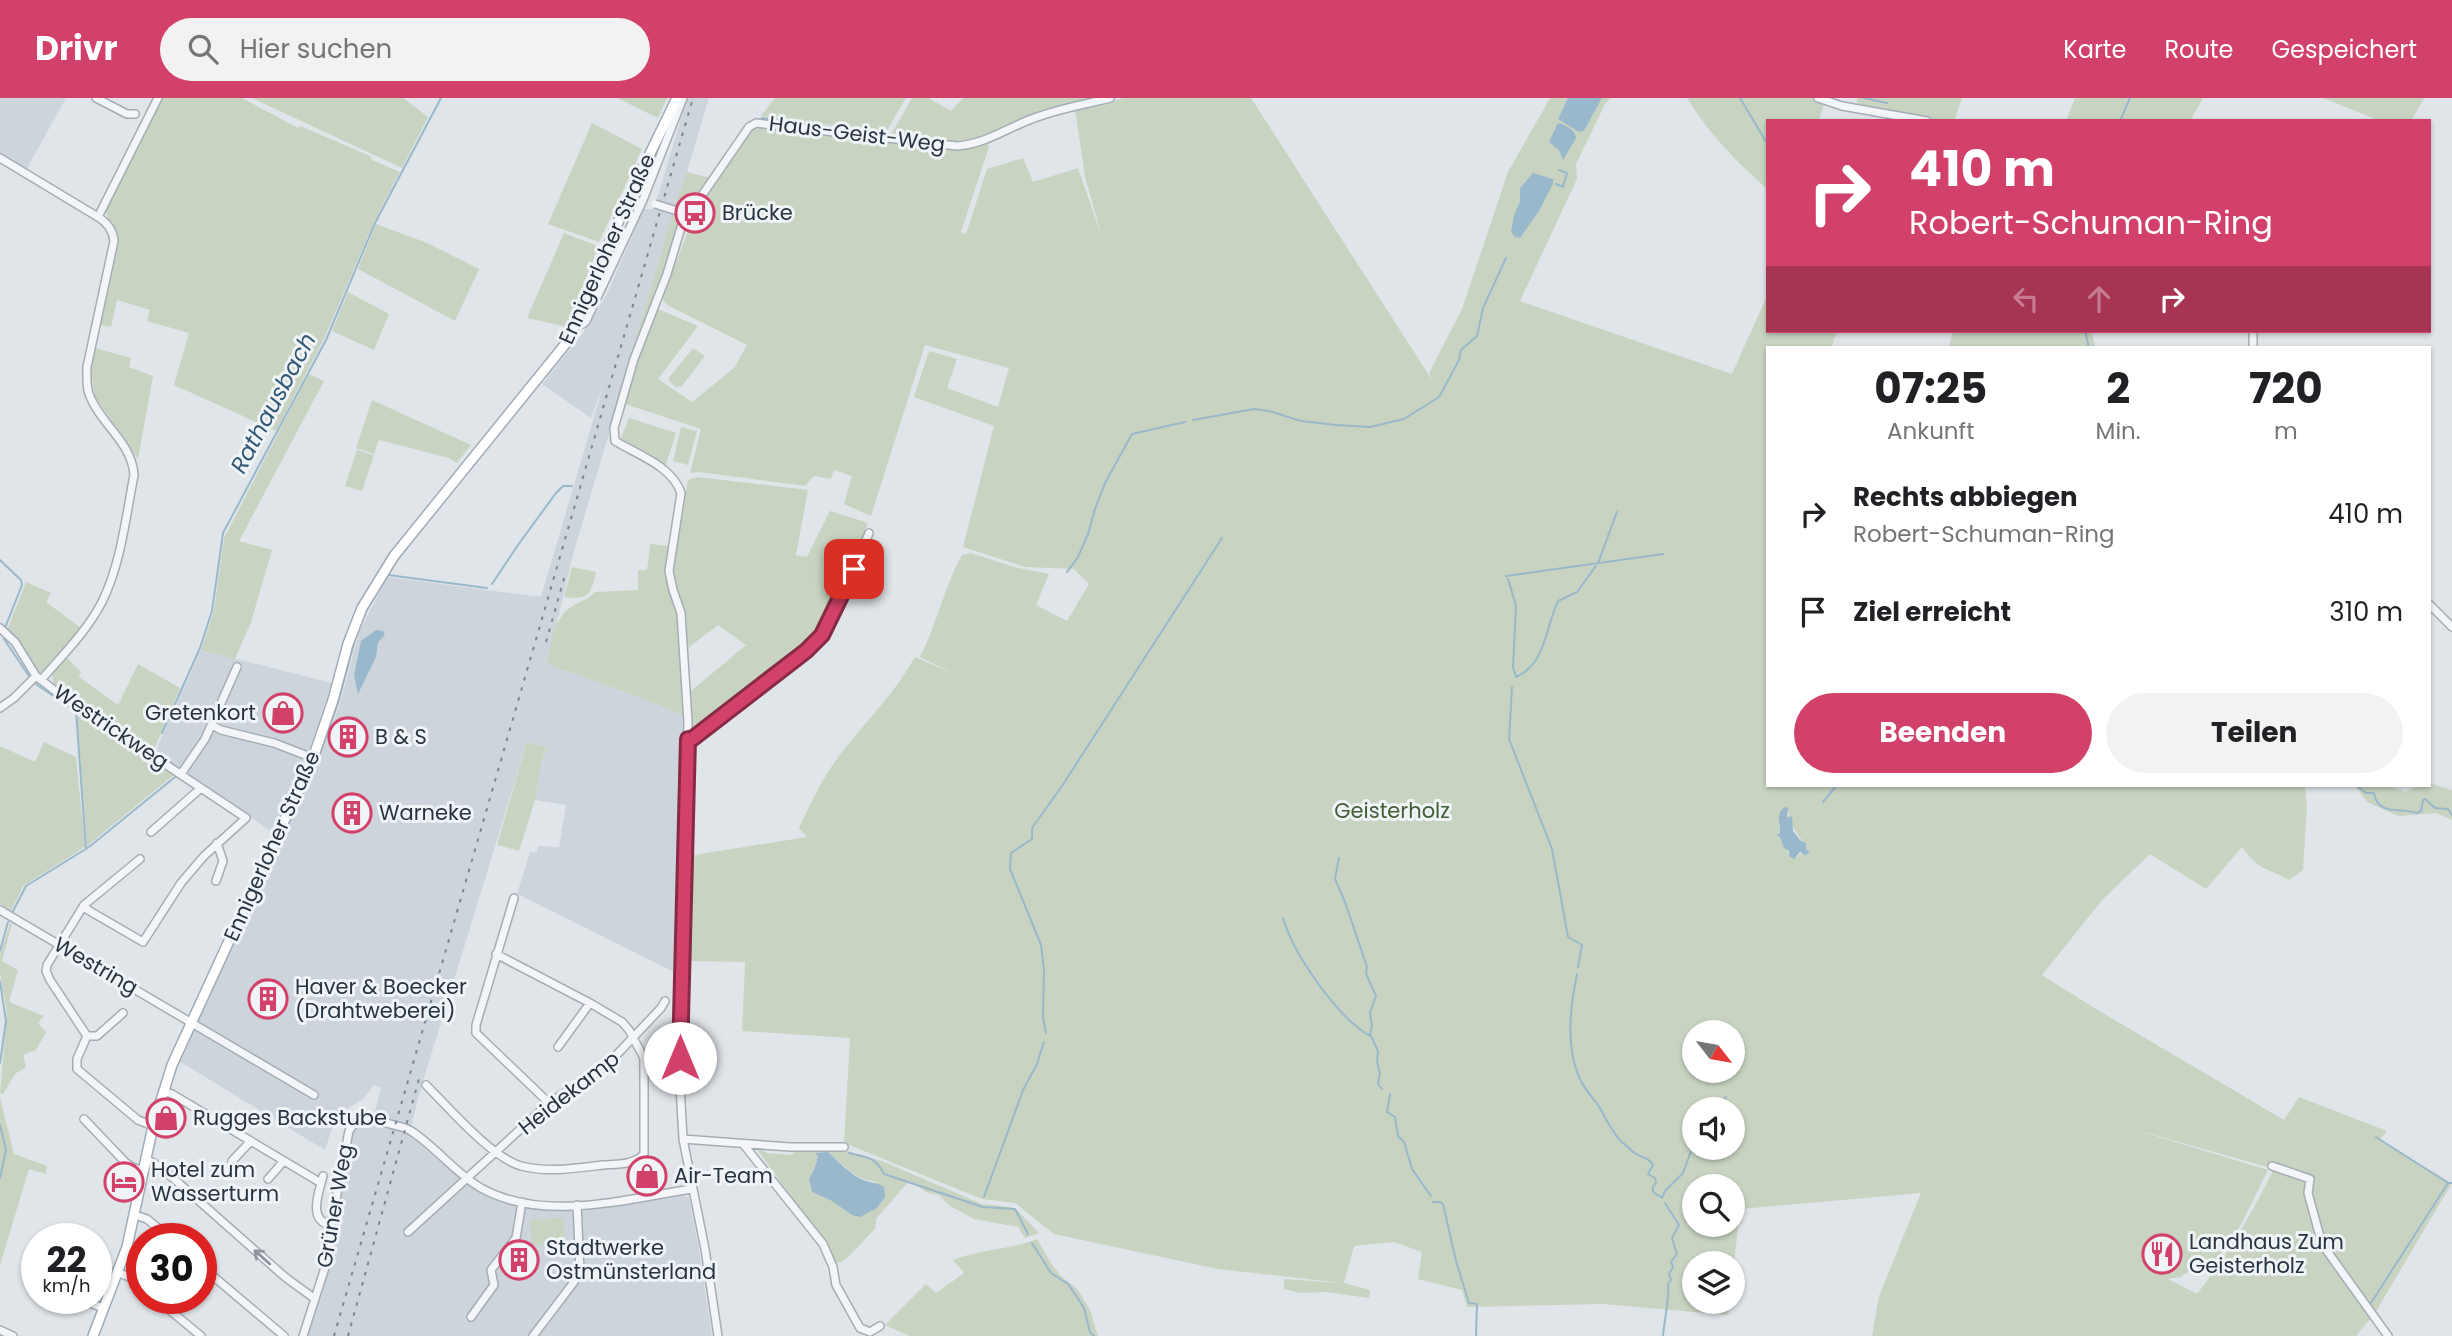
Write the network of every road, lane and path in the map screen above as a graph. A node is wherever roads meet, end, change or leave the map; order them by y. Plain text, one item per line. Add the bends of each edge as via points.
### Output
1 (96, 98) edge
2 (159, 98) edge
3 (677, 98) edge
4 (683, 98) edge
5 (1110, 98) edge
6 (1818, 98) edge
7 (135, 114) dead end
8 (1916, 119) edge
9 (0, 159) edge
10 (643, 200) junction
11 (686, 211) junction
12 (99, 216) junction
13 (575, 326) junction
14 (869, 533) dead end
15 (2431, 606) edge
16 (2452, 627) edge
17 (0, 628) edge
18 (237, 667) dead end
19 (38, 678) junction
20 (0, 708) edge
21 (212, 725) junction
22 (688, 739) junction
23 (313, 758) junction
24 (181, 774) junction
25 (201, 788) junction
26 (151, 832) dead end
27 (218, 843) junction
28 (140, 859) dead end
29 (216, 881) dead end
30 (514, 898) dead end
31 (83, 905) junction
32 (0, 910) edge
33 (59, 944) junction
34 (496, 954) junction
35 (665, 1001) dead end
36 (590, 1003) junction
37 (124, 1013) dead end
38 (191, 1022) junction
39 (87, 1036) junction
40 (635, 1038) junction
41 (558, 1047) dead end
42 (426, 1085) dead end
43 (163, 1091) junction
44 (314, 1096) dead end
45 (549, 1103) junction
46 (85, 1119) dead end
47 (153, 1126) junction
48 (683, 1139) junction
49 (250, 1142) junction
50 (744, 1145) junction
51 (844, 1147) dead end
52 (496, 1152) junction
53 (145, 1159) junction
54 (232, 1161) dead end
55 (284, 1162) junction
56 (2272, 1166) dead end
57 (143, 1171) junction
58 (466, 1177) junction
59 (268, 1179) dead end
60 (692, 1189) junction
61 (522, 1202) junction
62 (577, 1205) junction
63 (135, 1215) junction
64 (152, 1223) edge
65 (331, 1226) junction
66 (408, 1232) dead end
67 (117, 1272) junction
68 (126, 1276) edge
69 (217, 1279) edge
70 (112, 1285) edge
71 (315, 1299) junction
72 (101, 1314) edge
73 (174, 1314) edge
74 (471, 1317) dead end
75 (880, 1326) dead end
76 (0, 1331) edge
77 (13, 1336) edge
78 (93, 1336) edge
79 (201, 1336) edge
80 (284, 1336) edge
81 (303, 1336) edge
82 (533, 1336) edge
83 (718, 1336) edge
84 (2388, 1336) edge

1 - 7 street
2 - 12 street
3 - 13 main road, Ennigerloher Straße via 627,201
4 - 10 street
5 - 11 street, Haus-Geist-Weg via 1050,113 991,138 957,146 756,123 748,127 694,207
6 - 8 street
9 - 12 street
10 - 11 street, bridge
10 - 13 street via 586,321
11 - 22 street via 614,428 615,441 667,472 681,493 669,571 681,613
12 - 19 street, Westrickweg via 114,241 87,383 97,410 130,456 134,475 119,550 101,605
13 - 23 main road, Ennigerloher Straße via 560,352 371,591 354,627
14 - 22 street via 822,635
15 - 16 street
17 - 19 street, Westrickweg
18 - 21 street, Westrickweg
19 - 20 street, Westrickweg
19 - 24 street, Westrickweg
21 - 23 street
21 - 24 street, Westrickweg
22 - 48 street via 680,1002
23 - 38 main road, Ennigerloher Straße
24 - 25 street, Westrickweg
25 - 26 street
25 - 27 street, Westrickweg via 246,818
27 - 29 street via 223,861
27 - 31 street via 172,894 143,942
28 - 31 street
30 - 34 street
31 - 33 street
32 - 33 street, Westring
33 - 38 street, Westring
33 - 39 street via 46,971
34 - 36 street
34 - 45 street via 476,1033
35 - 40 street, Heidekamp
36 - 40 street via 622,1022
36 - 41 street
37 - 39 street via 97,1036
38 - 43 main road, Ennigerloher Straße
38 - 44 street, Westring
39 - 47 street via 77,1069 138,1120
40 - 45 street, Heidekamp via 595,1075
40 - 52 street via 644,1058 645,1147 640,1159 551,1169 520,1165
42 - 52 street
43 - 47 main road, Ennigerloher Straße
43 - 49 street
45 - 52 street, Heidekamp
46 - 57 street via 125,1162
47 - 53 main road, Ennigerloher Straße
48 - 50 street
48 - 60 street
49 - 54 street
49 - 55 street
50 - 51 street
50 - 75 street via 822,1244 836,1284 860,1328 870,1332
52 - 58 street, Heidekamp
53 - 57 main road, Ennigerloher Straße
71 -> 53 street
55 - 59 street
55 - 65 street via 322,1180 316,1212
56 - 84 street via 2310,1179 2308,1193 2322,1244
57 - 63 main road, Ennigerloher Straße
58 - 61 street via 496,1195
58 - 65 street, Grüner Weg via 408,1129 363,1118 349,1131
58 - 66 street, Heidekamp
60 - 62 street
60 - 83 street
61 - 62 street
61 - 74 street via 516,1238 491,1270 494,1285
62 - 82 street via 580,1270
63 - 64 street
63 - 67 main road, Ennigerloher Straße
65 - 71 street, Grüner Weg via 330,1252
67 - 68 street
67 - 70 main road, Ennigerloher Straße
69 - 80 street
71 - 81 street, Grüner Weg
72 - 78 main road, Ennigerloher Straße
73 - 79 street
76 - 77 street

